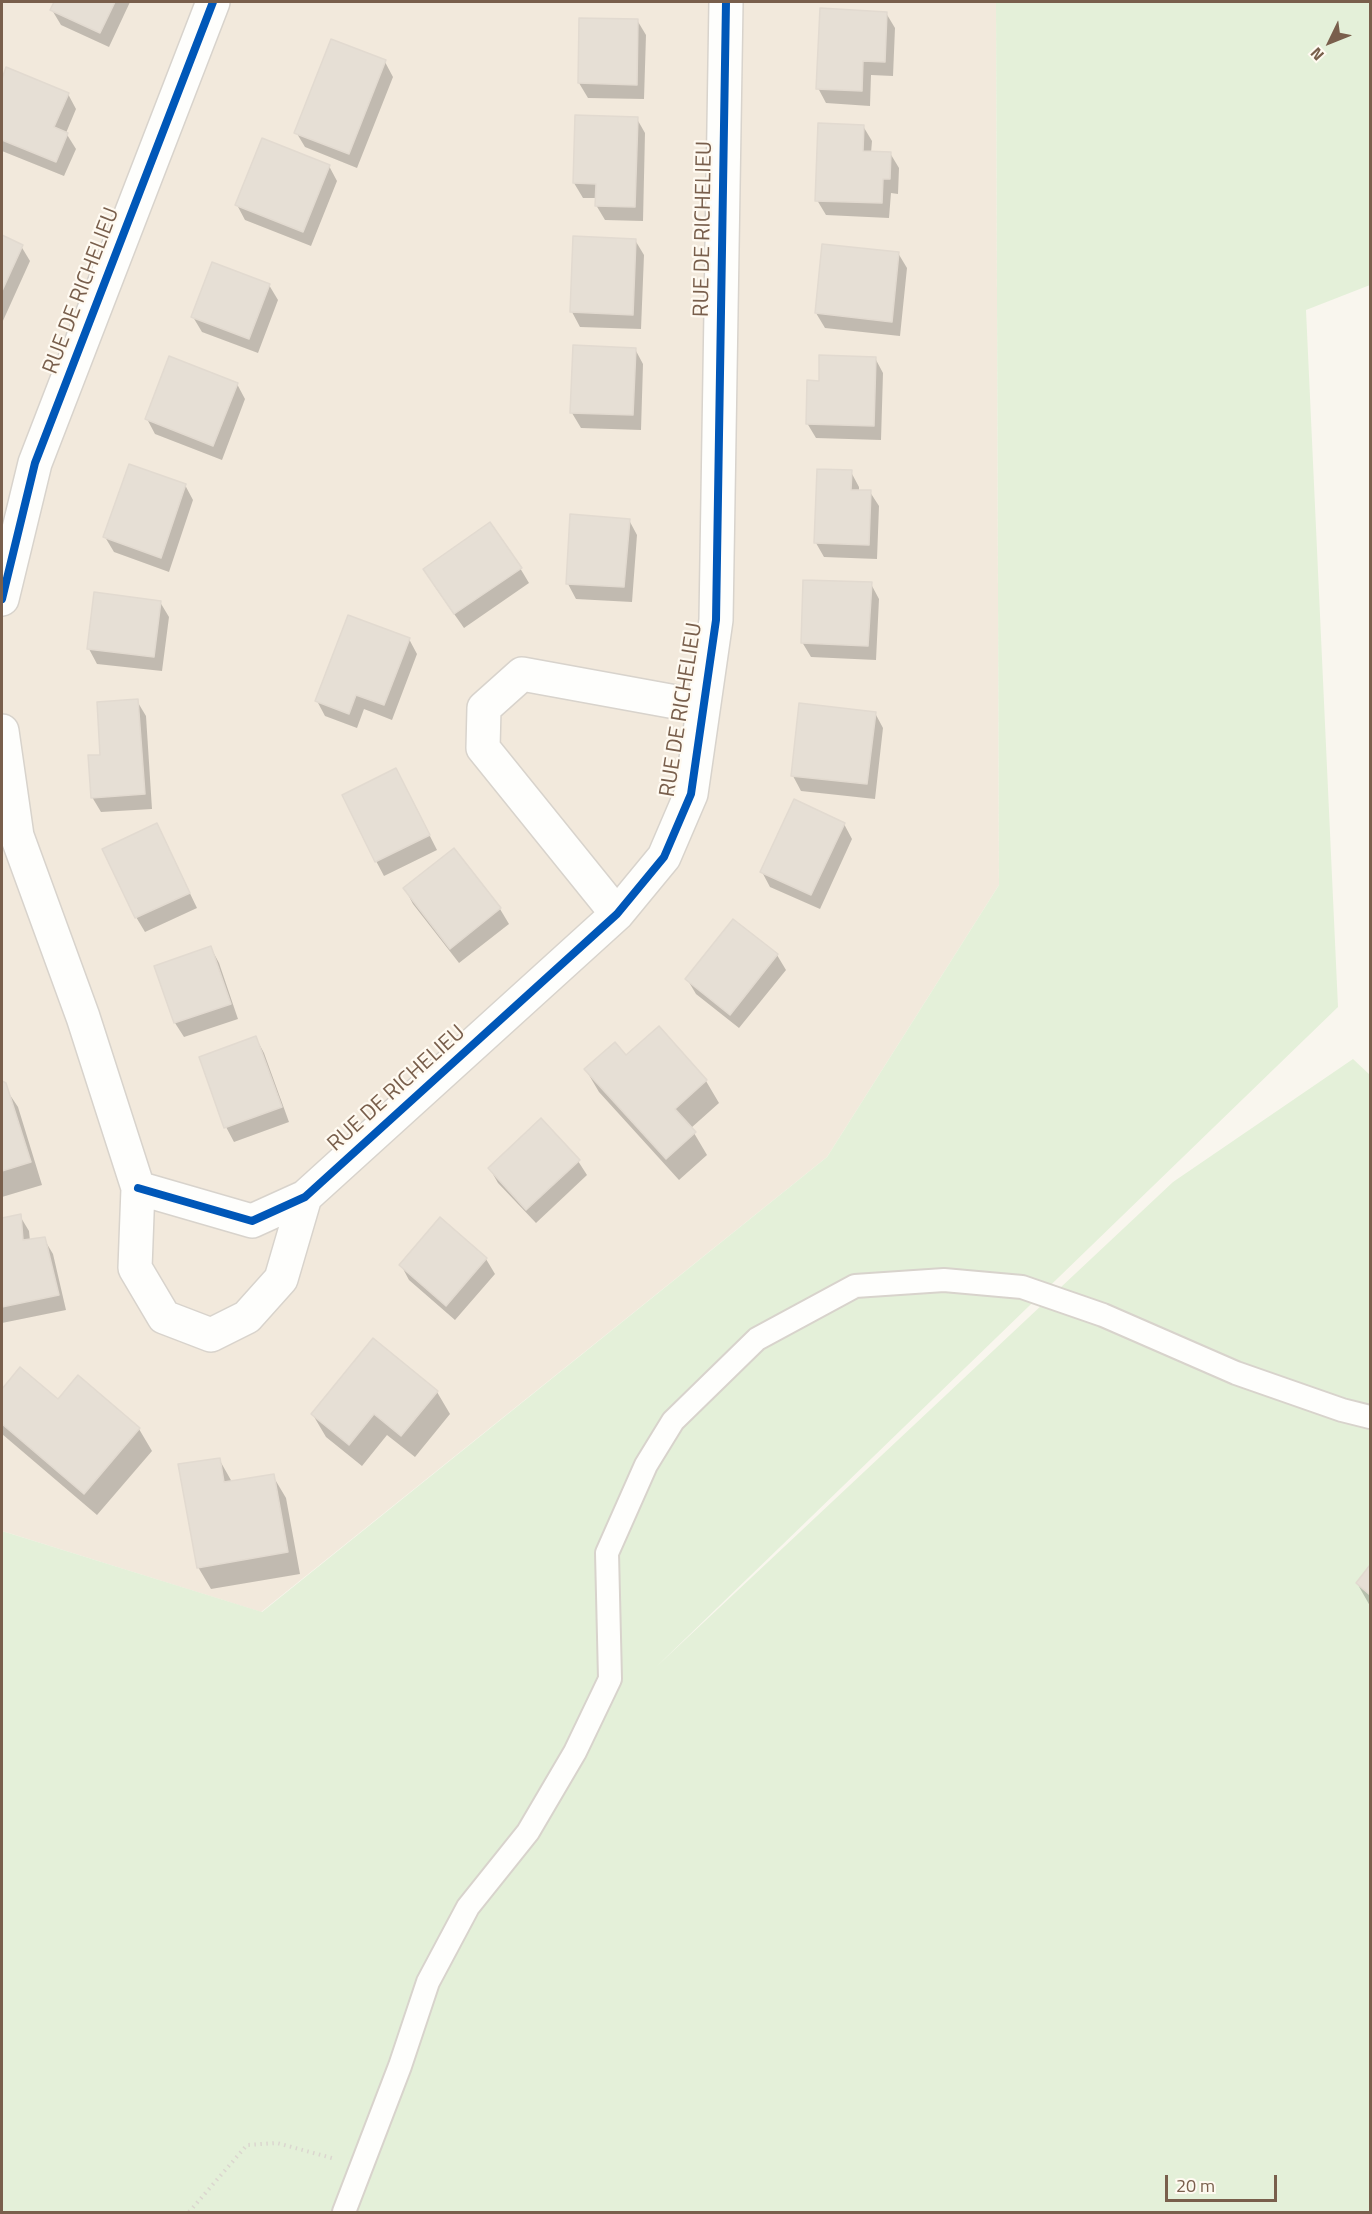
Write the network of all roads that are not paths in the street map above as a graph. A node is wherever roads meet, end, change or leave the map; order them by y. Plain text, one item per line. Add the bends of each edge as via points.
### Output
1 (213, 2) edge
2 (726, 2) edge
3 (35, 463) junction
4 (2, 488) edge
5 (2, 598) edge
6 (703, 708) junction
7 (2, 731) edge
8 (9, 830) edge
9 (617, 914) junction
10 (138, 1188) junction
11 (305, 1197) junction
12 (1371, 1418) edge
13 (344, 2212) edge

1 - 3 street, RUE DE RICHELIEU
2 - 6 street, RUE DE RICHELIEU via 716,620
3 - 4 street
3 - 5 street, RUE DE RICHELIEU
6 - 9 street, RUE DE RICHELIEU via 691,794 664,857
6 - 9 street, RUE DE RICHELIEU via 522,674 484,708 483,748
7 - 8 street
8 - 10 street via 83,1017
9 - 11 street, RUE DE RICHELIEU
10 - 11 street, RUE DE RICHELIEU via 252,1221
10 - 11 street via 135,1268 164,1317 211,1335 247,1317 281,1279
12 - 13 lane via 1236,1373 1103,1315 1022,1287 944,1280 855,1286 757,1340 673,1421 646,1465 607,1552 610,1679 575,1752 528,1832 468,1907 428,1982

